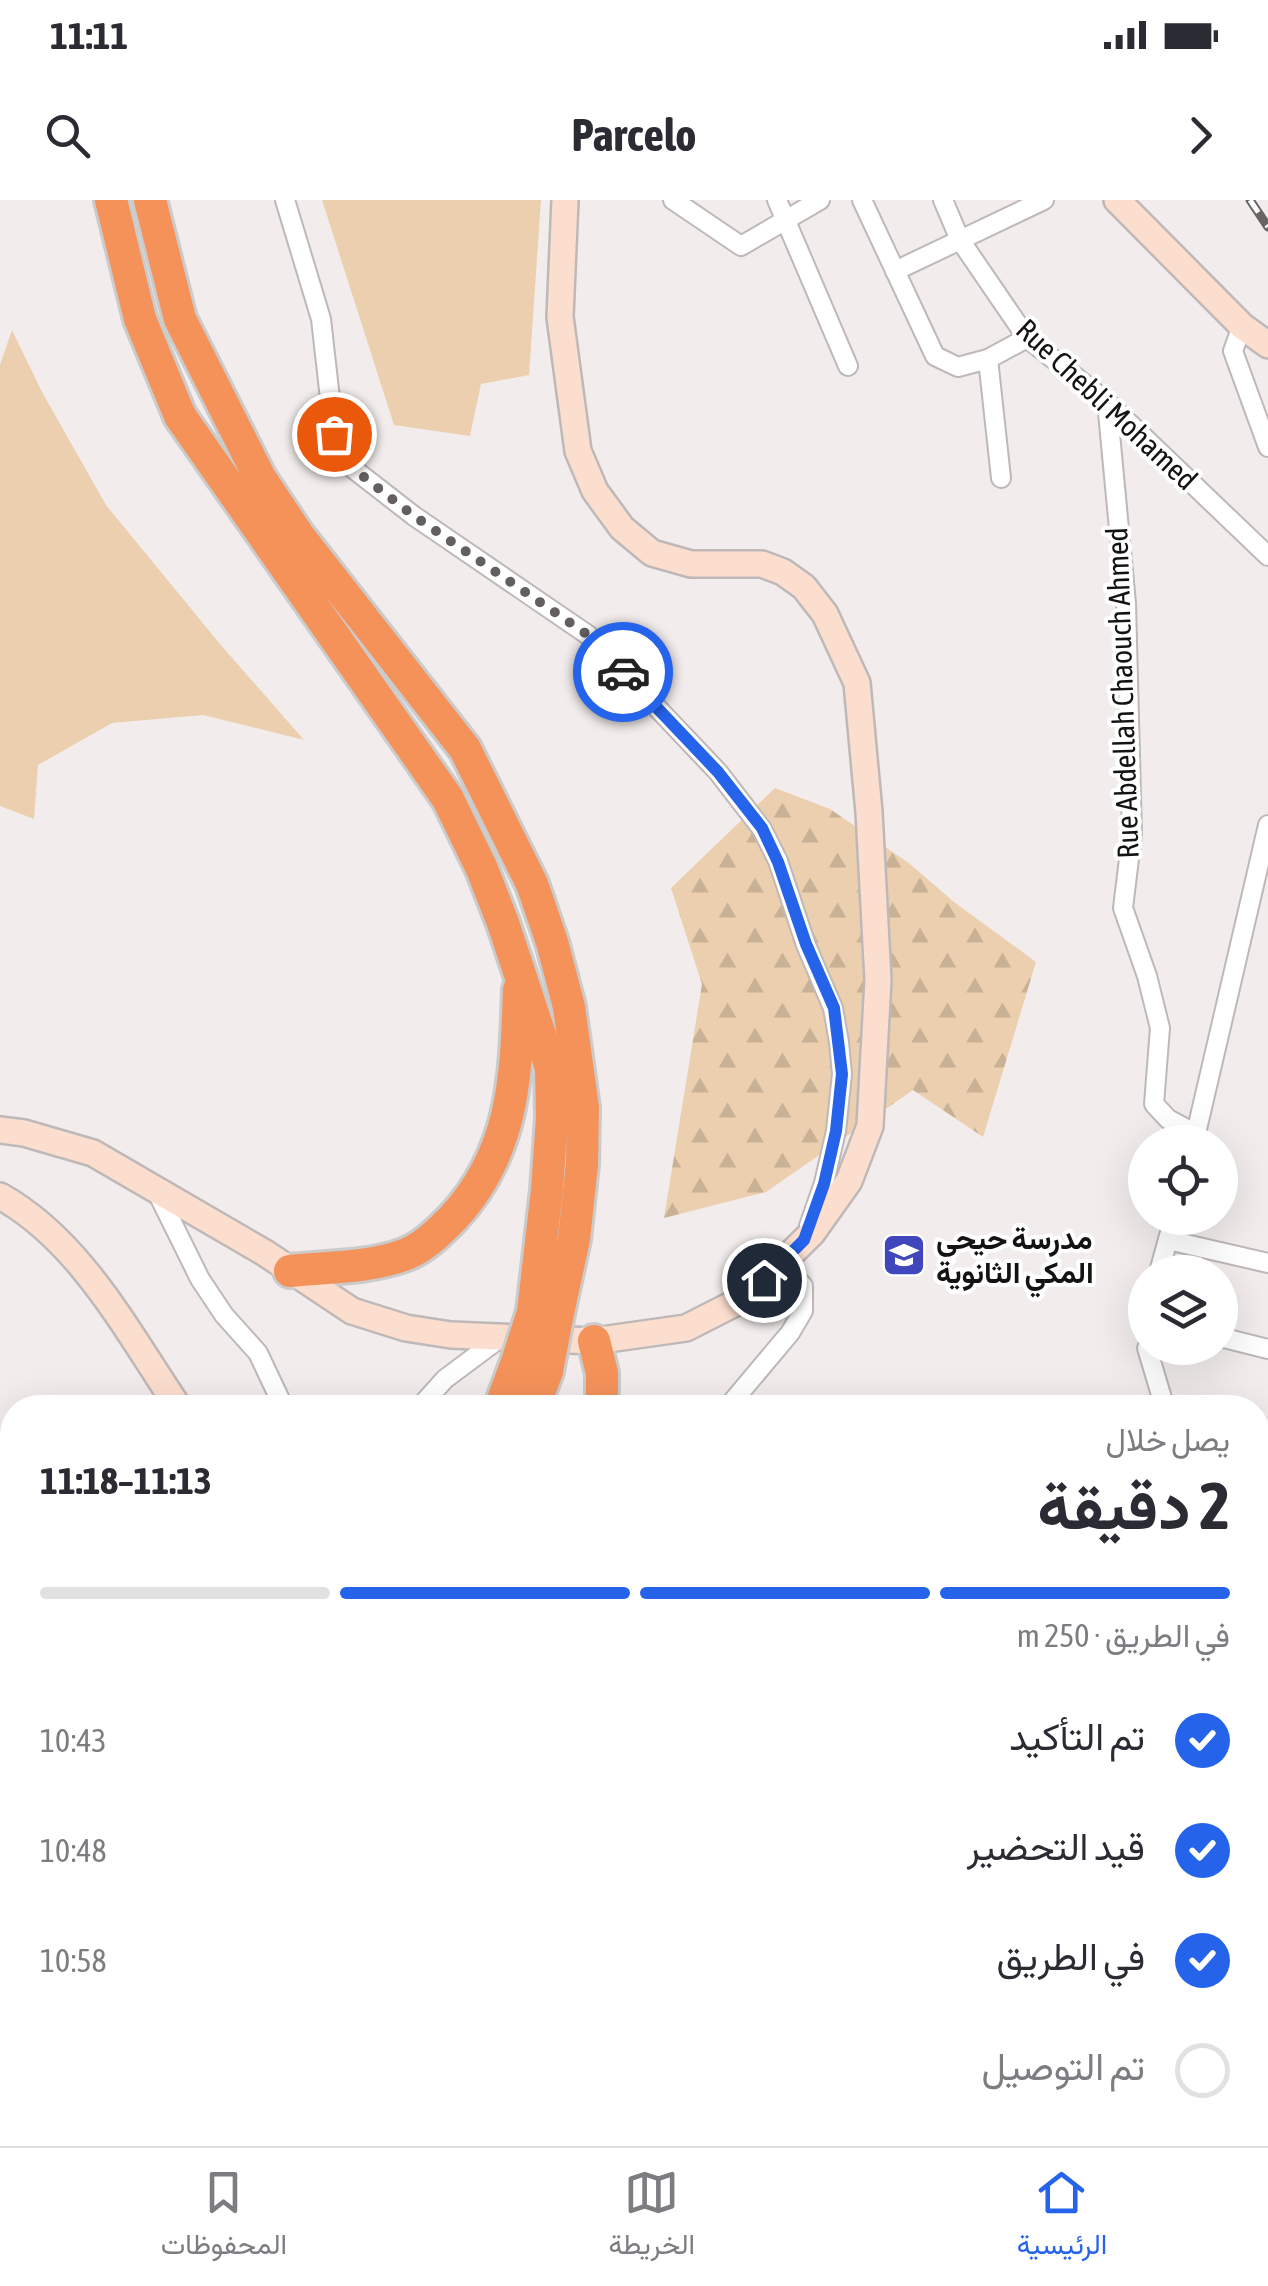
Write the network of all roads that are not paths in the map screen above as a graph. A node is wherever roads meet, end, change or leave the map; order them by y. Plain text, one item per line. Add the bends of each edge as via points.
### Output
1 (111, 200) edge
2 (150, 200) edge
3 (285, 200) edge
4 (566, 200) edge
5 (674, 200) edge
6 (777, 200) edge
7 (820, 200) edge
8 (862, 200) edge
9 (943, 200) edge
10 (1044, 200) edge
11 (1116, 200) edge
12 (786, 219) junction
13 (960, 240) junction
14 (895, 271) junction
15 (1242, 326) junction
16 (1026, 338) junction
17 (1268, 345) edge
18 (988, 359) junction
19 (848, 366) dead end
20 (1107, 402) junction
21 (1268, 447) edge
22 (1001, 478) dead end
23 (1268, 556) edge
24 (1268, 825) edge
25 (520, 966) junction
26 (1176, 1125) edge
27 (1198, 1125) edge
28 (0, 1130) edge
29 (156, 1188) junction
30 (0, 1196) edge
31 (1169, 1235) edge
32 (804, 1240) junction
33 (1168, 1240) junction
34 (1164, 1255) edge
35 (782, 1262) junction
36 (1268, 1263) edge
37 (290, 1271) junction
38 (546, 1313) junction
39 (594, 1340) junction
40 (1238, 1341) edge
41 (1268, 1348) edge
42 (522, 1357) junction
43 (1152, 1365) edge
44 (169, 1395) edge
45 (278, 1395) edge
46 (430, 1395) edge
47 (506, 1395) edge
48 (530, 1395) edge
49 (602, 1395) edge
50 (738, 1395) edge
51 (1161, 1395) edge

1 - 25 highway via 140,320 180,416 448,800
2 - 38 highway via 180,320 260,478 465,750 532,884 569,1007 583,1108 574,1239
3 - 32 street via 320,320 334,434 351,467 588,635 762,828 834,1008 842,1074 824,1184
4 - 32 main road via 560,316 578,451 595,492 652,553 690,564 762,564 793,579 825,614 858,683 878,980 870,1126 849,1182
5 - 12 street via 741,246
6 - 12 street
7 - 12 street
8 - 14 street
9 - 13 street, Rue Chebli Mohamed
10 - 13 street
11 - 15 main road
12 - 19 street
13 - 14 street
13 - 16 street, Rue Chebli Mohamed
14 - 18 street via 935,356 958,367
15 - 17 main road
15 - 21 street via 1233,351
16 - 18 street
16 - 20 street, Rue Chebli Mohamed
18 - 22 street
20 - 23 street, Rue Chebli Mohamed
20 - 26 street, Rue Abdellah Chaouch Ahmed via 1126,603 1132,834 1123,908 1160,1028 1154,1104
24 - 27 street
25 - 37 highway via 516,1075 504,1132 466,1204 436,1236 405,1254
25 - 38 highway via 552,1068
28 - 29 main road via 92,1153
29 - 37 main road
29 - 45 street via 200,1279 258,1353
30 - 44 main road via 62,1245
31 - 33 street
32 - 35 main road
33 - 34 street
33 - 36 street
35 - 39 main road via 746,1297 686,1328
35 - 50 street via 803,1286 804,1311
37 - 42 main road via 352,1312
38 - 42 highway, bridge
39 - 42 main road
39 - 49 highway
40 - 41 street
42 - 46 street via 445,1378
42 - 47 highway
42 - 48 highway
43 - 51 street

